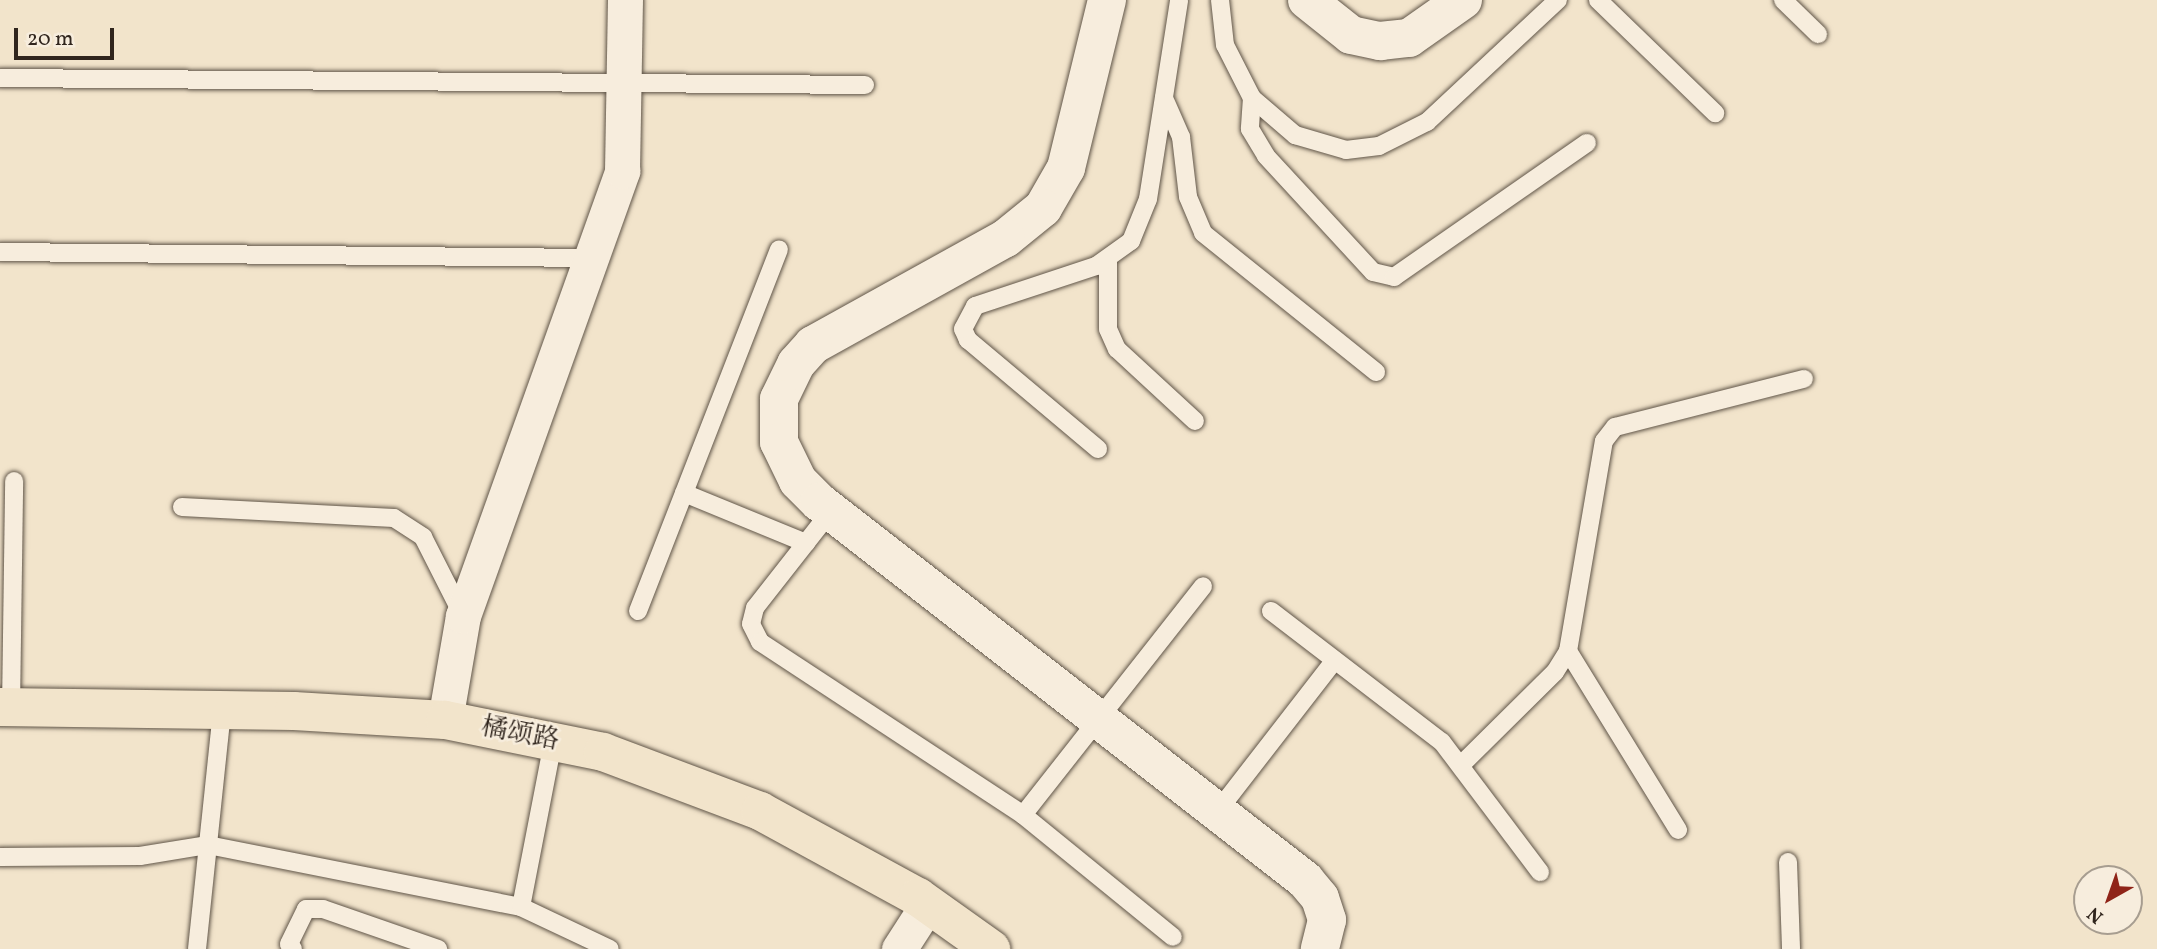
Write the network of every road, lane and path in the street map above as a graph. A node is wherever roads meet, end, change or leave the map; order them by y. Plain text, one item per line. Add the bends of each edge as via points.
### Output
1 (625, 0) edge
2 (1107, 0) edge
3 (1179, 0) edge
4 (1220, 0) edge
5 (1307, 0) edge
6 (1463, 0) edge
7 (1558, 0) edge
8 (1598, 0) edge
9 (1783, 0) edge
10 (1818, 34) dead end
11 (0, 78) edge
12 (625, 83) junction
13 (865, 85) dead end
14 (1164, 98) junction
15 (1252, 98) junction
16 (1715, 113) dead end
17 (1587, 143) dead end
18 (779, 250) dead end
19 (0, 252) edge
20 (590, 258) junction
21 (1108, 260) junction
22 (1376, 372) dead end
23 (1804, 379) dead end
24 (1195, 421) dead end
25 (1098, 449) dead end
26 (14, 481) dead end
27 (684, 493) junction
28 (182, 507) dead end
29 (831, 511) junction
30 (806, 543) junction
31 (1203, 586) dead end
32 (638, 611) dead end
33 (1271, 611) dead end
34 (463, 616) junction
35 (1569, 651) junction
36 (1335, 660) junction
37 (5, 707) edge
38 (222, 710) junction
39 (1099, 719) junction
40 (445, 720) junction
41 (553, 742) junction
42 (1463, 763) junction
43 (1217, 812) junction
44 (1023, 815) junction
45 (1678, 830) dead end
46 (208, 845) junction
47 (0, 858) edge
48 (1788, 862) dead end
49 (1540, 872) dead end
50 (928, 904) junction
51 (521, 907) junction
52 (1173, 937) dead end
53 (197, 949) edge
54 (293, 949) edge
55 (438, 949) edge
56 (610, 949) edge
57 (899, 949) edge
58 (991, 949) edge
59 (1320, 949) edge
60 (1791, 949) edge

1 - 12 street
2 - 29 street via 1066,167 1043,208 1006,238 835,329 804,354 789,376 777,412 783,455 797,481
3 - 14 lane
4 - 15 lane via 1231,64
5 - 6 street via 1350,35 1380,41 1418,34
7 - 15 lane via 1434,117 1379,146 1346,150 1311,141 1279,125
8 - 16 lane
9 - 10 lane
11 - 12 lane
12 - 13 lane
12 - 20 street via 622,172
14 - 21 lane via 1144,214 1131,241
14 - 22 lane via 1181,137 1188,197 1203,233
15 - 17 lane via 1250,128 1265,156 1373,272 1394,277
18 - 27 lane
19 - 20 lane
20 - 34 street
21 - 24 lane via 1108,329 1116,349
21 - 25 lane via 987,299 975,306 963,329 968,340
23 - 35 lane via 1615,427 1604,441
26 - 37 lane
27 - 30 lane
27 - 32 lane
28 - 34 lane via 394,518 423,537
29 - 30 lane
29 - 39 street
30 - 44 lane via 755,608 751,624 760,642
31 - 39 lane
33 - 36 lane
34 - 40 street
35 - 42 lane via 1555,672
35 - 45 lane
36 - 42 lane
36 - 43 lane
37 - 38 highway, 橘颂路
38 - 40 highway, 橘颂路
38 - 46 lane
39 - 43 street
39 - 44 lane
40 - 41 highway, 橘颂路
41 - 50 highway, 橘颂路 via 603,752 760,811
41 - 51 lane
42 - 49 lane
43 - 59 street via 1313,889 1327,920
44 - 52 lane
46 - 47 lane via 140,856
46 - 51 lane
46 - 53 lane
48 - 60 lane
50 - 57 street
50 - 58 highway, 橘颂路
51 - 56 lane
54 - 55 lane via 289,944 306,909 406,934

